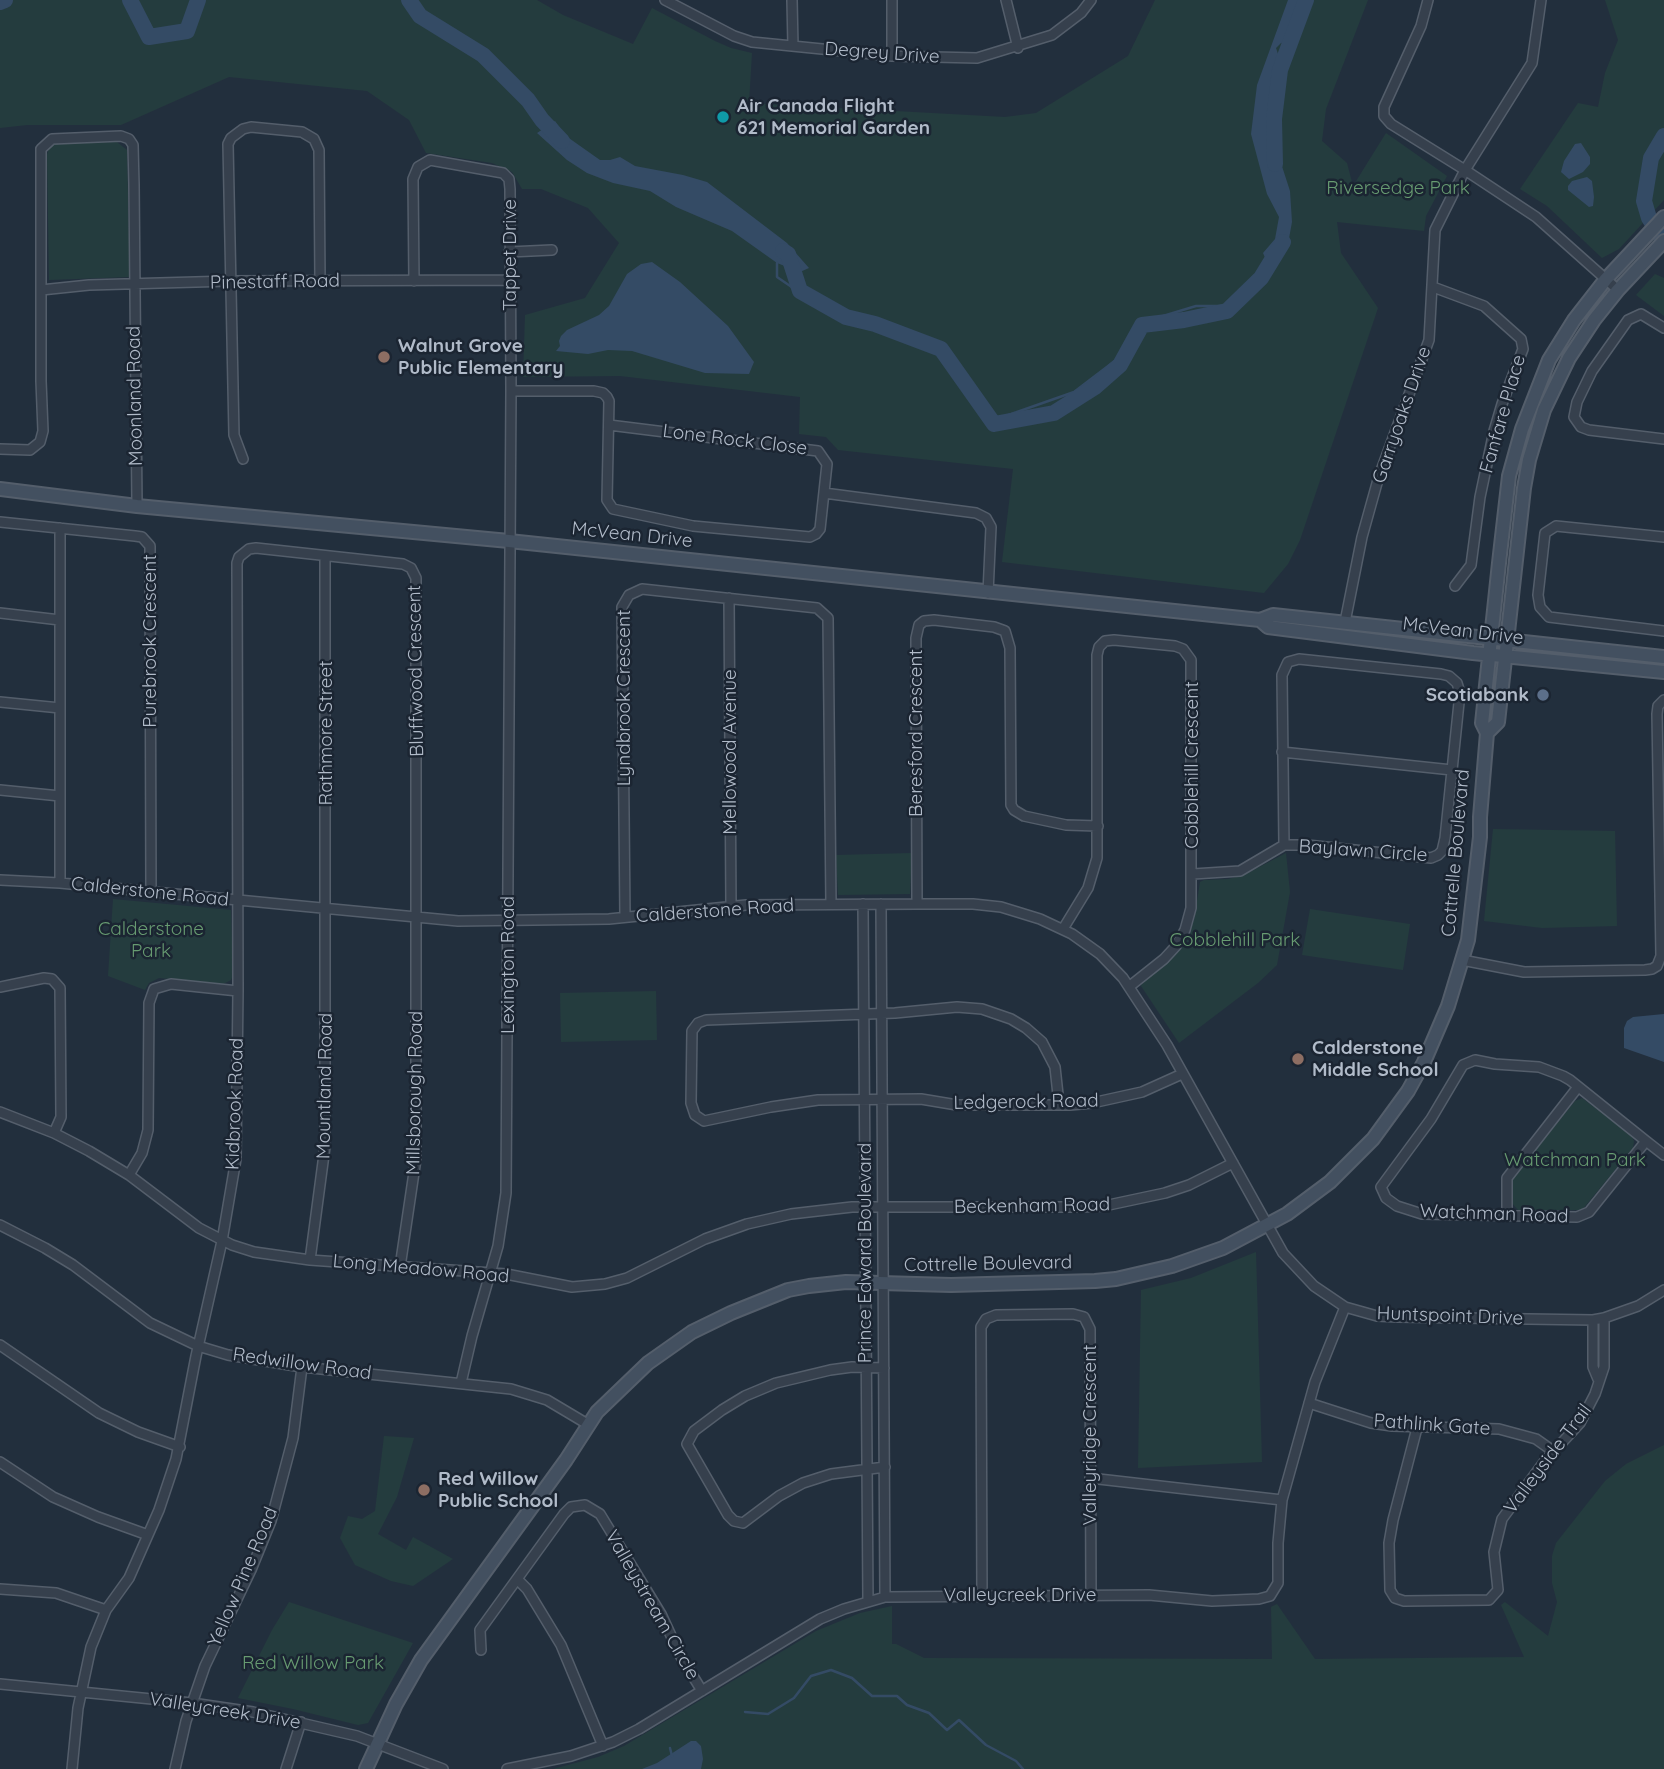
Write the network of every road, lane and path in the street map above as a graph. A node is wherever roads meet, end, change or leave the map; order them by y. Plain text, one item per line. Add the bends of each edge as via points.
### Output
1 (665, 0) edge
2 (792, 0) edge
3 (892, 0) edge
4 (1006, 0) edge
5 (1091, 0) edge
6 (1428, 0) edge
7 (1541, 0) edge
8 (793, 46) junction
9 (1018, 48) junction
10 (892, 56) junction
11 (1465, 170) junction
12 (1664, 217) edge
13 (1664, 241) edge
14 (552, 250) dead end
15 (509, 252) junction
16 (1606, 279) junction
17 (509, 280) junction
18 (231, 281) junction
19 (320, 281) junction
20 (414, 281) junction
21 (134, 285) junction
22 (1433, 287) junction
23 (41, 290) junction
24 (1618, 290) junction
25 (1664, 328) edge
26 (511, 391) junction
27 (609, 425) junction
28 (1664, 439) edge
29 (0, 449) edge
30 (243, 459) dead end
31 (0, 489) edge
32 (824, 493) junction
33 (137, 506) junction
34 (0, 522) edge
35 (60, 528) junction
36 (1664, 537) edge
37 (509, 541) junction
38 (325, 556) junction
39 (1455, 586) dead end
40 (988, 593) junction
41 (729, 598) junction
42 (0, 613) edge
43 (60, 620) junction
44 (1261, 620) junction
45 (1345, 622) junction
46 (1664, 631) edge
47 (1492, 638) junction
48 (1507, 639) junction
49 (1491, 654) junction
50 (1506, 656) junction
51 (1664, 657) edge
52 (1664, 672) edge
53 (1664, 700) edge
54 (0, 702) edge
55 (60, 708) junction
56 (1487, 733) junction
57 (1282, 752) junction
58 (1452, 770) junction
59 (0, 790) edge
60 (60, 796) junction
61 (1098, 826) junction
62 (1284, 845) junction
63 (1193, 874) junction
64 (0, 880) edge
65 (60, 883) junction
66 (151, 892) junction
67 (238, 901) junction
68 (831, 904) junction
69 (863, 904) junction
70 (881, 904) junction
71 (917, 904) junction
72 (731, 906) junction
73 (326, 910) junction
74 (625, 917) junction
75 (417, 918) junction
76 (508, 920) junction
77 (1063, 929) junction
78 (1462, 960) junction
79 (1130, 986) junction
80 (0, 987) edge
81 (238, 991) junction
82 (882, 1013) junction
83 (864, 1014) junction
84 (1182, 1074) junction
85 (1578, 1087) junction
86 (864, 1098) junction
87 (883, 1098) junction
88 (1059, 1104) junction
89 (0, 1112) edge
90 (54, 1133) junction
91 (1646, 1141) junction
92 (1664, 1155) edge
93 (1233, 1163) junction
94 (129, 1175) junction
95 (865, 1207) junction
96 (883, 1207) junction
97 (1507, 1216) junction
98 (1268, 1225) junction
99 (0, 1226) edge
100 (222, 1241) junction
101 (310, 1261) junction
102 (400, 1268) junction
103 (490, 1274) junction
104 (865, 1283) junction
105 (884, 1284) junction
106 (1664, 1290) edge
107 (1345, 1307) junction
108 (1604, 1318) junction
109 (1593, 1320) junction
110 (0, 1345) edge
111 (198, 1346) junction
112 (302, 1367) junction
113 (866, 1367) junction
114 (884, 1368) junction
115 (1598, 1379) junction
116 (461, 1383) junction
117 (1309, 1403) junction
118 (589, 1425) junction
119 (1417, 1428) junction
120 (180, 1447) junction
121 (1553, 1451) junction
122 (0, 1462) edge
123 (885, 1467) junction
124 (866, 1469) junction
125 (1090, 1478) junction
126 (1282, 1500) junction
127 (148, 1535) junction
128 (517, 1579) junction
129 (0, 1589) edge
130 (982, 1595) junction
131 (1091, 1595) junction
132 (885, 1597) junction
133 (868, 1601) junction
134 (106, 1610) junction
135 (481, 1650) dead end
136 (0, 1684) edge
137 (80, 1691) junction
138 (702, 1691) junction
139 (192, 1703) junction
140 (301, 1722) junction
141 (377, 1745) junction
142 (603, 1746) junction
143 (72, 1769) edge
144 (175, 1769) edge
145 (286, 1769) edge
146 (366, 1769) edge
147 (443, 1769) edge
148 (507, 1769) edge

1 - 8 street, Degrey Drive via 734,36
2 - 8 street
3 - 10 street
4 - 9 street
5 - 9 street, Degrey Drive via 1052,35
6 - 11 street via 1384,116
7 - 11 street, Garryoaks Drive via 1532,64
8 - 10 street, Degrey Drive
9 - 10 street, Degrey Drive via 977,58
11 - 16 street via 1536,217
11 - 22 street, Garryoaks Drive via 1435,230
12 - 16 main road, Cottrelle Boulevard
13 - 24 main road, Cottrelle Boulevard
14 - 15 street
15 - 17 street, Tappet Drive
15 - 20 street, Tappet Drive via 509,179 502,173 430,160 418,167 413,179
16 - 24 street
16 - 47 main road, Cottrelle Boulevard via 1562,337 1522,429 1509,476
17 - 20 street, Pinestaff Road
17 - 26 street, Tappet Drive
18 - 19 street, Pinestaff Road
18 - 19 street via 228,144 250,127 302,132 314,139 318,150
18 - 21 street, Pinestaff Road
18 - 30 street via 234,435
19 - 20 street, Pinestaff Road
21 - 23 street, Pinestaff Road
21 - 23 street, Moonland Road via 129,139 52,139 41,149
21 - 33 street, Moonland Road
22 - 39 street, Fanfare Place via 1484,306 1521,340 1524,349 1494,431 1471,565
22 - 45 street, Garryoaks Drive via 1429,340 1379,476
23 - 29 street via 42,437 30,450
24 - 48 main road, Cottrelle Boulevard via 1569,358 1536,433 1521,513
25 - 28 street via 1641,314 1628,320 1592,372 1574,417 1589,430
26 - 27 street, Lone Rock Close via 599,391 609,401
26 - 37 street, Tappet Drive
27 - 32 street, Lone Rock Close via 813,448 827,464
27 - 32 street, Lone Rock Close via 607,500 621,512 693,526 810,537 820,529
31 - 33 main road, McVean Drive
32 - 40 street via 986,518 991,527
33 - 37 main road, McVean Drive
34 - 35 street, Purebrook Crescent
35 - 43 street
35 - 66 street, Purebrook Crescent via 142,537 150,546
36 - 46 street via 1556,526 1545,533 1538,595 1540,607 1549,617
37 - 40 main road, McVean Drive
37 - 76 street, Lexington Road
38 - 67 street, Bluffwood Crescent via 256,548 243,552 237,563
38 - 73 street, Rathmore Street
38 - 75 street, Bluffwood Crescent via 403,564 416,578
40 - 44 main road, McVean Drive
41 - 68 street, Lyndbrook Crescent via 817,608 829,622
41 - 72 street, Mellowood Avenue
41 - 74 street, Lyndbrook Crescent via 642,589 624,600
42 - 43 street
43 - 55 street
44 - 45 main road, McVean Drive via 1273,615
44 - 49 main road, McVean Drive via 1268,627
45 - 47 main road, McVean Drive
47 - 48 main road, McVean Drive
47 - 49 main road, Cottrelle Boulevard
48 - 50 main road, Cottrelle Boulevard
48 - 51 main road, McVean Drive
49 - 50 main road, McVean Drive
49 - 56 main road, Cottrelle Boulevard via 1482,723
50 - 52 main road, McVean Drive
50 - 56 main road, Cottrelle Boulevard via 1498,722
53 - 78 street via 1657,714 1661,956 1657,965 1652,970 1524,972
54 - 55 street
55 - 60 street
56 - 78 main road, Cottrelle Boulevard via 1472,919
57 - 58 street
57 - 58 street, Baylawn Circle via 1282,675 1292,660 1428,672 1449,676 1459,688
57 - 62 street, Baylawn Circle
58 - 62 street, Baylawn Circle via 1444,845 1435,857
59 - 60 street
60 - 65 street
61 - 63 street, Cobblehill Crescent via 1099,647 1114,640 1184,649 1191,660
61 - 71 street, Beresford Crescent via 1066,825 1014,810 1010,648 1005,631 994,626 924,621 916,638
61 - 77 street, Cobblehill Crescent via 1093,875
62 - 63 street, Baylawn Circle via 1240,871
63 - 79 street, Cobblehill Crescent via 1192,908 1180,939 1164,959
64 - 65 street, Calderstone Road
65 - 66 street, Calderstone Road
66 - 67 street, Calderstone Road
67 - 73 street, Calderstone Road
67 - 81 street, Kidbrook Road
68 - 69 street, Calderstone Road
68 - 72 street, Calderstone Road
69 - 70 street, Calderstone Road
69 - 83 street, Prince Edward Boulevard
70 - 71 street, Calderstone Road
70 - 82 street, Prince Edward Boulevard
71 - 77 street, Calderstone Road via 1001,907
72 - 74 street, Calderstone Road
73 - 75 street, Calderstone Road
73 - 101 street, Mountland Road via 325,1147
74 - 76 street, Calderstone Road
75 - 76 street, Calderstone Road
75 - 102 street, Millsborough Road via 416,1159
76 - 103 street, Lexington Road via 506,1193
77 - 79 street, Calderstone Road via 1100,954
78 - 98 main road, Cottrelle Boulevard via 1429,1052 1390,1117 1330,1182
79 - 84 street, Calderstone Road
80 - 90 street via 44,978 60,988 61,1117
81 - 94 street via 171,984 154,989 149,1003 148,1130
81 - 100 street, Kidbrook Road via 236,1159
82 - 83 street
82 - 87 street, Prince Edward Boulevard
82 - 88 street via 971,1007 1011,1019 1033,1033 1049,1052 1057,1073
83 - 86 street, Prince Edward Boulevard
83 - 86 street, Ledgerock Road via 706,1020 694,1027 691,1103 699,1119 711,1121 802,1101
84 - 88 street, Ledgerock Road via 1125,1097
84 - 93 street, Calderstone Road
85 - 91 street, Watchman Road
85 - 97 street via 1507,1178
85 - 97 street, Watchman Road via 1539,1067 1466,1062 1381,1187 1390,1202 1422,1214
86 - 87 street, Ledgerock Road
86 - 95 street, Prince Edward Boulevard
87 - 88 street, Ledgerock Road via 921,1098 957,1105
87 - 96 street, Prince Edward Boulevard
89 - 90 street, Long Meadow Road
90 - 94 street, Long Meadow Road
91 - 92 street, Watchman Road
91 - 97 street, Watchman Road via 1583,1216
93 - 96 street, Beckenham Road via 1165,1194 1104,1206
93 - 98 street, Calderstone Road
94 - 100 street, Long Meadow Road
95 - 96 street, Beckenham Road
95 - 103 street, Long Meadow Road via 802,1212 747,1224 605,1284 572,1287
95 - 104 street, Prince Edward Boulevard
96 - 105 street, Prince Edward Boulevard
98 - 105 main road, Cottrelle Boulevard via 1201,1257 1116,1279
98 - 107 street, Huntspoint Drive via 1299,1273
99 - 111 street, Redwillow Road via 66,1261 150,1323
100 - 101 street, Long Meadow Road via 254,1252
100 - 111 street, Kidbrook Road
101 - 102 street, Long Meadow Road
102 - 103 street, Long Meadow Road
103 - 116 street, Lexington Road
104 - 105 main road, Cottrelle Boulevard
104 - 113 street, Prince Edward Boulevard
104 - 118 main road, Cottrelle Boulevard via 788,1290 714,1321 648,1363
105 - 114 street, Prince Edward Boulevard
106 - 108 street, Huntspoint Drive via 1638,1306
107 - 109 street, Huntspoint Drive via 1388,1317
107 - 117 street, Valleycreek Drive
108 - 109 street, Huntspoint Drive
108 - 115 street, Valleyside Trail via 1604,1367
109 - 115 street, Valleyside Trail via 1592,1367
110 - 120 street via 99,1413
111 - 112 street, Redwillow Road
111 - 120 street, Kidbrook Road
112 - 116 street, Redwillow Road
112 - 139 street, Yellow Pine Road via 293,1438 271,1521
113 - 114 street
113 - 124 street, Prince Edward Boulevard
113 - 124 street via 812,1373 756,1391 702,1424 687,1444 729,1515 743,1523 803,1483
114 - 123 street, Prince Edward Boulevard
115 - 121 street, Valleyside Trail via 1580,1423
116 - 118 street, Redwillow Road via 534,1395
117 - 119 street, Pathlink Gate via 1371,1423
117 - 126 street, Valleycreek Drive
118 - 141 main road, Cottrelle Boulevard via 421,1660
119 - 121 street, Pathlink Gate via 1499,1429 1536,1438
119 - 121 street, Valleyside Trail via 1390,1543 1390,1590 1398,1600 1482,1601 1494,1597 1499,1587 1494,1552 1502,1519
120 - 127 street, Kidbrook Road
122 - 127 street via 53,1497
123 - 124 street
123 - 132 street, Prince Edward Boulevard
124 - 133 street, Prince Edward Boulevard
125 - 126 street
125 - 130 street, Valleyridge Crescent via 1087,1321 1073,1314 986,1319 980,1331
125 - 131 street, Valleyridge Crescent
126 - 131 street, Valleycreek Drive via 1278,1583 1267,1598 1212,1601
127 - 134 street, Kidbrook Road via 130,1577
128 - 135 street, Valleystream Circle via 481,1630
128 - 138 street, Valleystream Circle via 571,1507 592,1507 661,1614
128 - 142 street via 561,1645
129 - 134 street via 56,1593
130 - 131 street, Valleycreek Drive
130 - 132 street, Valleycreek Drive
132 - 133 street, Valleycreek Drive
133 - 138 street, Valleycreek Drive via 820,1619
134 - 137 street, Kidbrook Road
136 - 137 street, Valleycreek Drive
137 - 139 street, Valleycreek Drive
137 - 143 street, Kidbrook Road
138 - 142 street, Valleycreek Drive
139 - 140 street, Valleycreek Drive
139 - 144 street, Yellow Pine Road
140 - 141 street, Valleycreek Drive
140 - 145 street
141 - 146 main road, Cottrelle Boulevard
141 - 147 street, Valleycreek Drive
142 - 148 street, Valleycreek Drive

